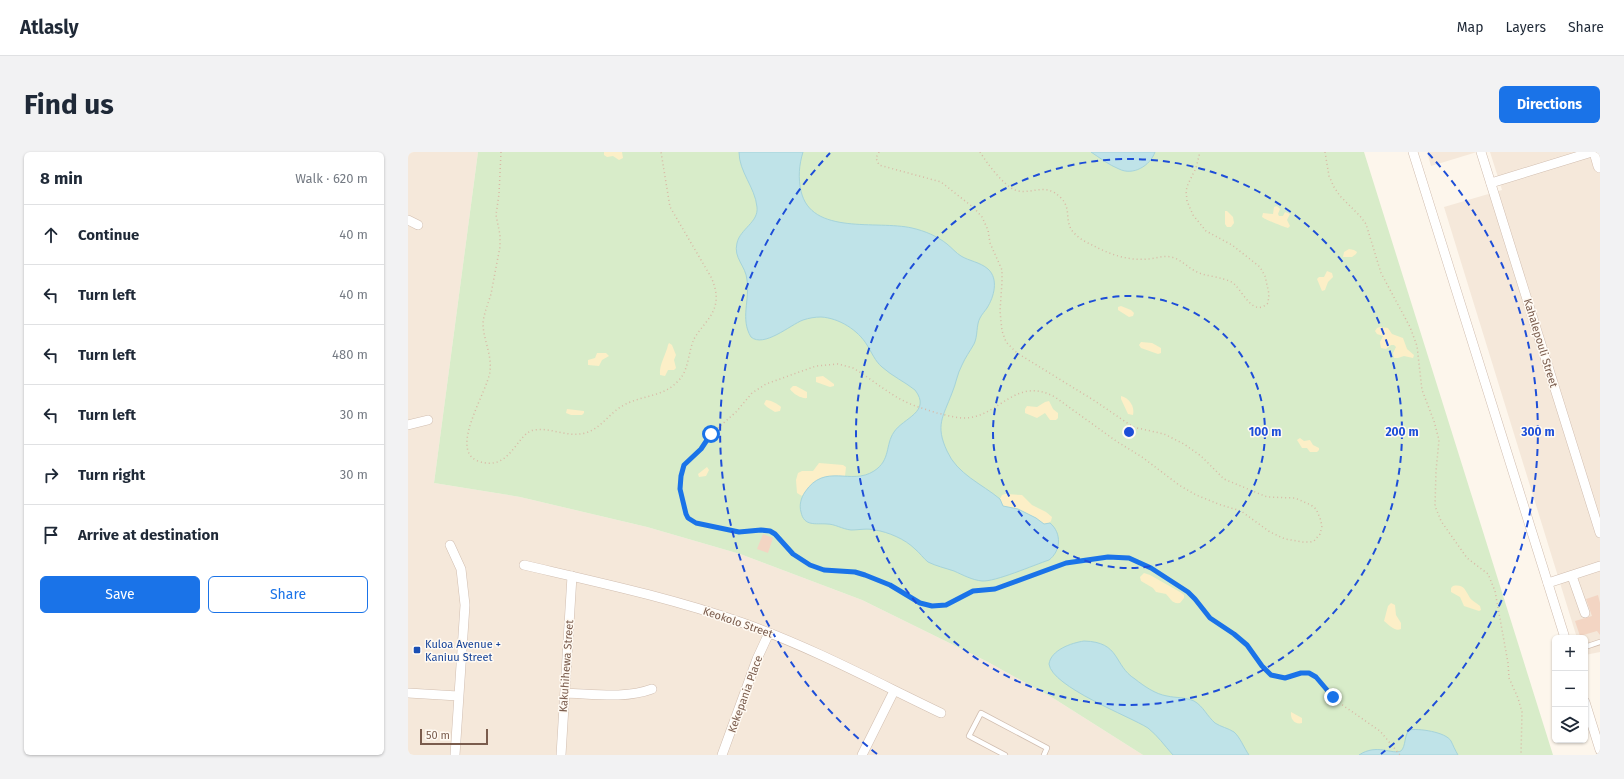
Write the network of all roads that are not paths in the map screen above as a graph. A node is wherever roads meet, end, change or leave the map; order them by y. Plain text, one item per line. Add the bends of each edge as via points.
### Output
1 (1413, 152) edge
2 (1481, 152) edge
3 (1592, 152) edge
4 (1596, 152) edge
5 (1600, 166) edge
6 (1491, 183) junction
7 (408, 220) edge
8 (418, 225) dead end
9 (428, 420) dead end
10 (408, 426) edge
11 (1600, 533) edge
12 (450, 544) dead end
13 (524, 565) dead end
14 (1600, 566) edge
15 (572, 576) junction
16 (1572, 576) junction
17 (1548, 583) junction
18 (1585, 613) dead end
19 (769, 633) junction
20 (1564, 635) edge
21 (1600, 642) edge
22 (1588, 646) edge
23 (652, 689) dead end
24 (894, 691) junction
25 (408, 693) edge
26 (565, 693) junction
27 (458, 696) junction
28 (1587, 707) edge
29 (941, 713) dead end
30 (1600, 750) edge
31 (998, 754) edge
32 (455, 755) edge
33 (561, 755) edge
34 (722, 755) edge
35 (862, 755) edge
36 (1005, 755) edge
37 (1044, 755) edge

1 - 17 street
2 - 6 street, Kahalepouli Street
3 - 6 street
4 - 5 street
6 - 11 street, Kahalepouli Street
7 - 8 street
9 - 10 street
12 - 27 street via 461,569 464,593
13 - 15 street, Keokolo Street
14 - 16 street
15 - 19 street, Keokolo Street via 693,607
15 - 26 street, Kakuhihewa Street
16 - 17 street
16 - 18 street
17 - 20 street
19 - 24 street, Keokolo Street
19 - 34 street, Kekepania Place
21 - 22 lane
23 - 26 street via 625,695
24 - 29 street, Keokolo Street
24 - 35 street
25 - 27 street
26 - 33 street, Kakuhihewa Street
27 - 32 street
28 - 30 street
31 - 36 lane
31 - 37 lane via 970,736 981,713 1047,748

